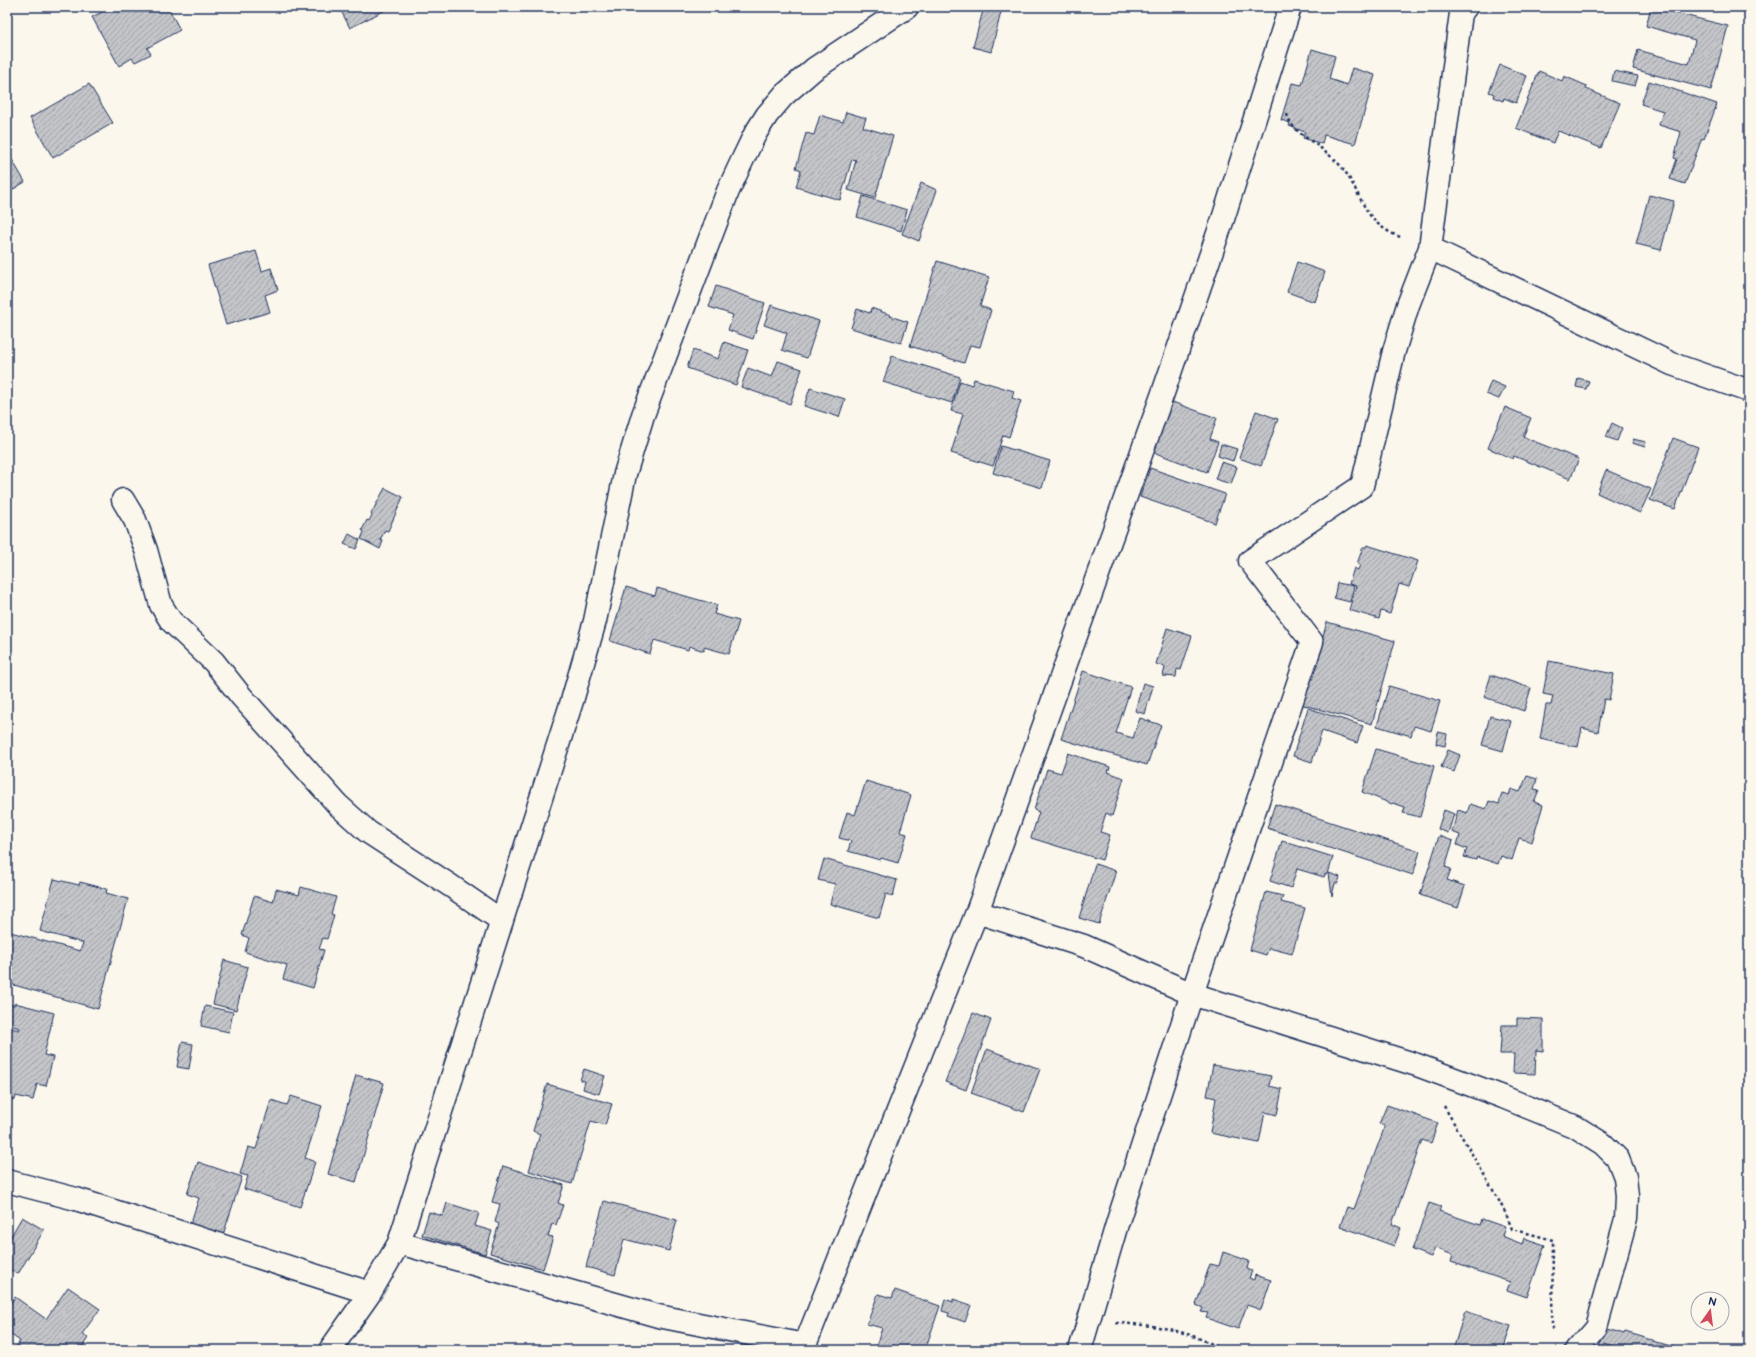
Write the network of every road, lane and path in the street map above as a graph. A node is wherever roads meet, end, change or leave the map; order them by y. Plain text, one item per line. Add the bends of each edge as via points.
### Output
1 (907, 7) edge
2 (1290, 7) edge
3 (1466, 7) edge
4 (1285, 106) dead end
5 (1430, 248) junction
6 (1749, 390) edge
7 (124, 500) dead end
8 (977, 912) junction
9 (502, 921) junction
10 (1192, 994) junction
11 (1417, 1065) junction
12 (7, 1181) edge
13 (399, 1243) junction
14 (370, 1292) junction
15 (1090, 1322) junction
16 (1555, 1337) dead end
17 (804, 1347) edge
18 (330, 1350) edge
19 (1080, 1350) edge
20 (1224, 1350) edge
21 (1576, 1350) edge

1 - 9 street via 814,68 784,95 755,134 731,185 643,415 627,467 595,621
2 - 8 street via 1223,219 1173,364
3 - 5 street via 1461,13
4 - 5 path via 1288,121 1292,126 1323,149 1348,176 1368,214 1378,226 1390,234
5 - 6 street via 1672,364
5 - 10 street via 1394,351 1362,486 1250,561 1312,642
7 - 9 street via 135,520 146,550 161,605 171,621 214,662 338,805 368,832
8 - 10 street via 1084,946
8 - 17 street
9 - 13 street
10 - 11 street
10 - 15 street via 1117,1224
11 - 16 path via 1459,1132 1512,1229 1553,1240 1552,1324
11 - 21 street via 1576,1127 1603,1144 1618,1159 1625,1177 1626,1219 1596,1327
12 - 14 street via 76,1199
13 - 14 street
13 - 17 street via 658,1316
14 - 18 street
15 - 19 street
15 - 20 path via 1164,1327

